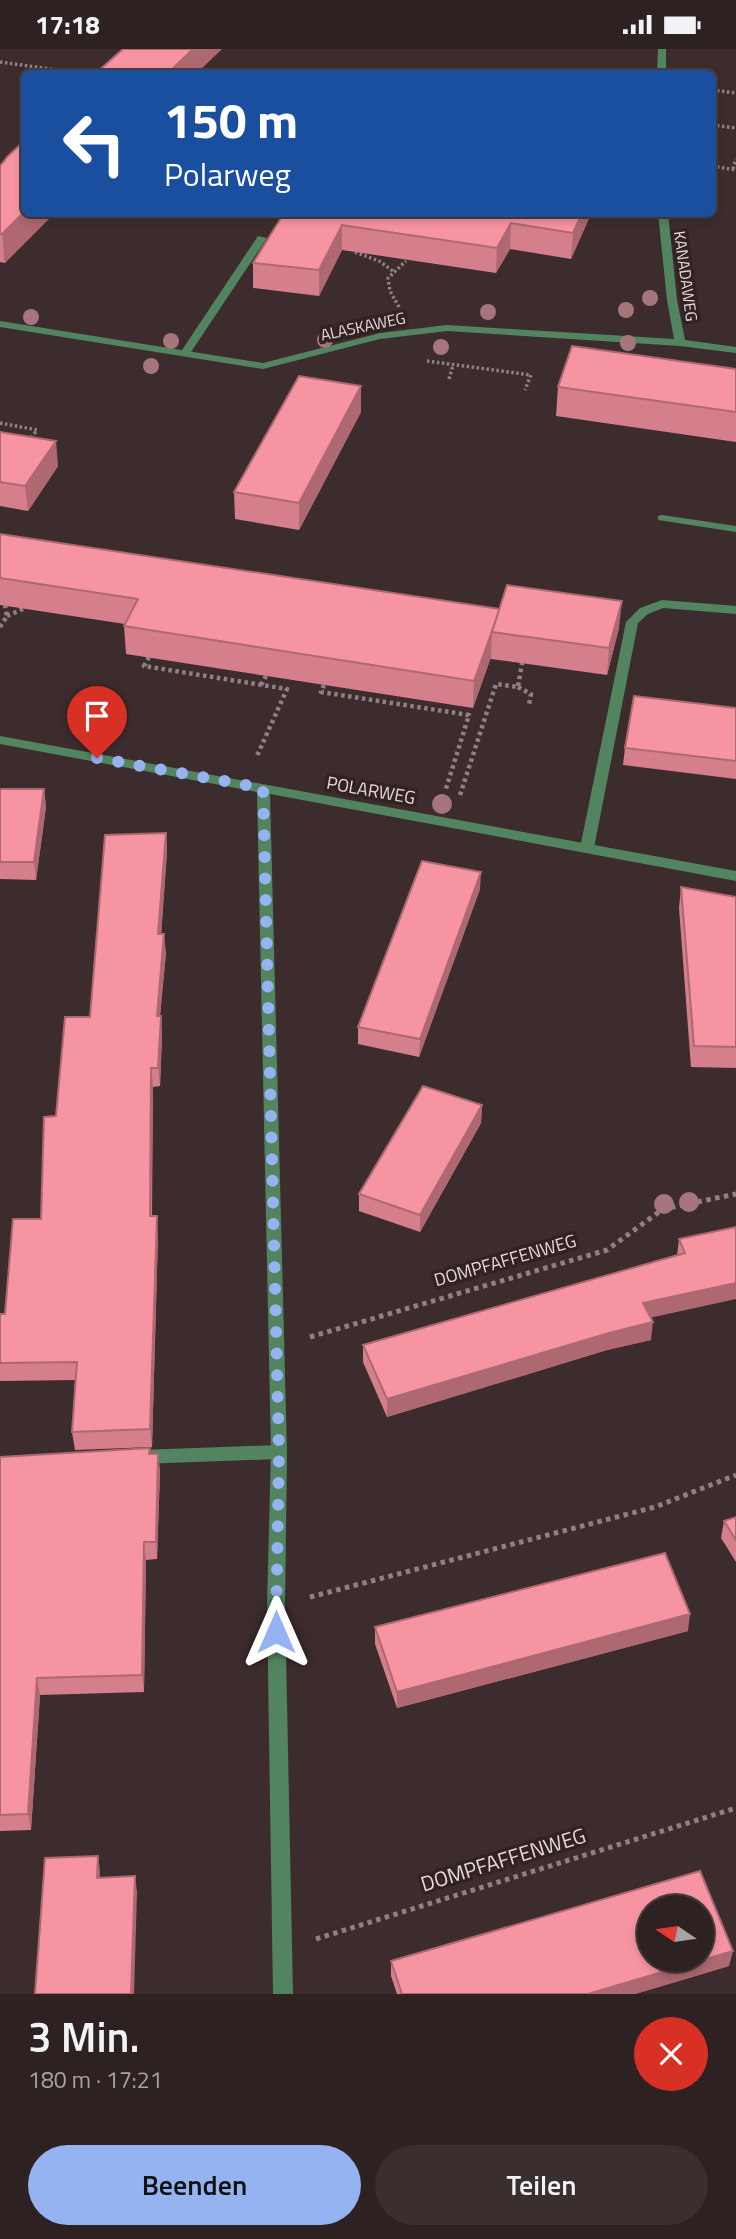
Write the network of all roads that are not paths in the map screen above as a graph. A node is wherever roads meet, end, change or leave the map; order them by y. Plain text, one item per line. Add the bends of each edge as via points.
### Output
1 (662, 49) edge
2 (663, 70) edge
3 (663, 217) edge
4 (261, 238) dead end
5 (0, 324) edge
6 (680, 343) junction
7 (736, 350) edge
8 (185, 353) junction
9 (662, 517) dead end
10 (736, 529) edge
11 (736, 610) edge
12 (0, 740) edge
13 (263, 788) junction
14 (587, 848) junction
15 (736, 876) edge
16 (279, 1452) junction
17 (126, 1458) edge
18 (283, 1994) edge

1 - 2 street
3 - 6 street, KANADAWEG
4 - 8 street
5 - 8 street, ALASKAWEG
6 - 7 street, ALASKAWEG
6 - 8 street, ALASKAWEG via 447,328 395,334 262,366
9 - 10 street
11 - 14 street via 662,604 632,622
12 - 13 street, POLARWEG
13 - 14 street, POLARWEG
13 - 16 street
14 - 15 street, POLARWEG
16 - 17 street
16 - 18 street via 276,1605

